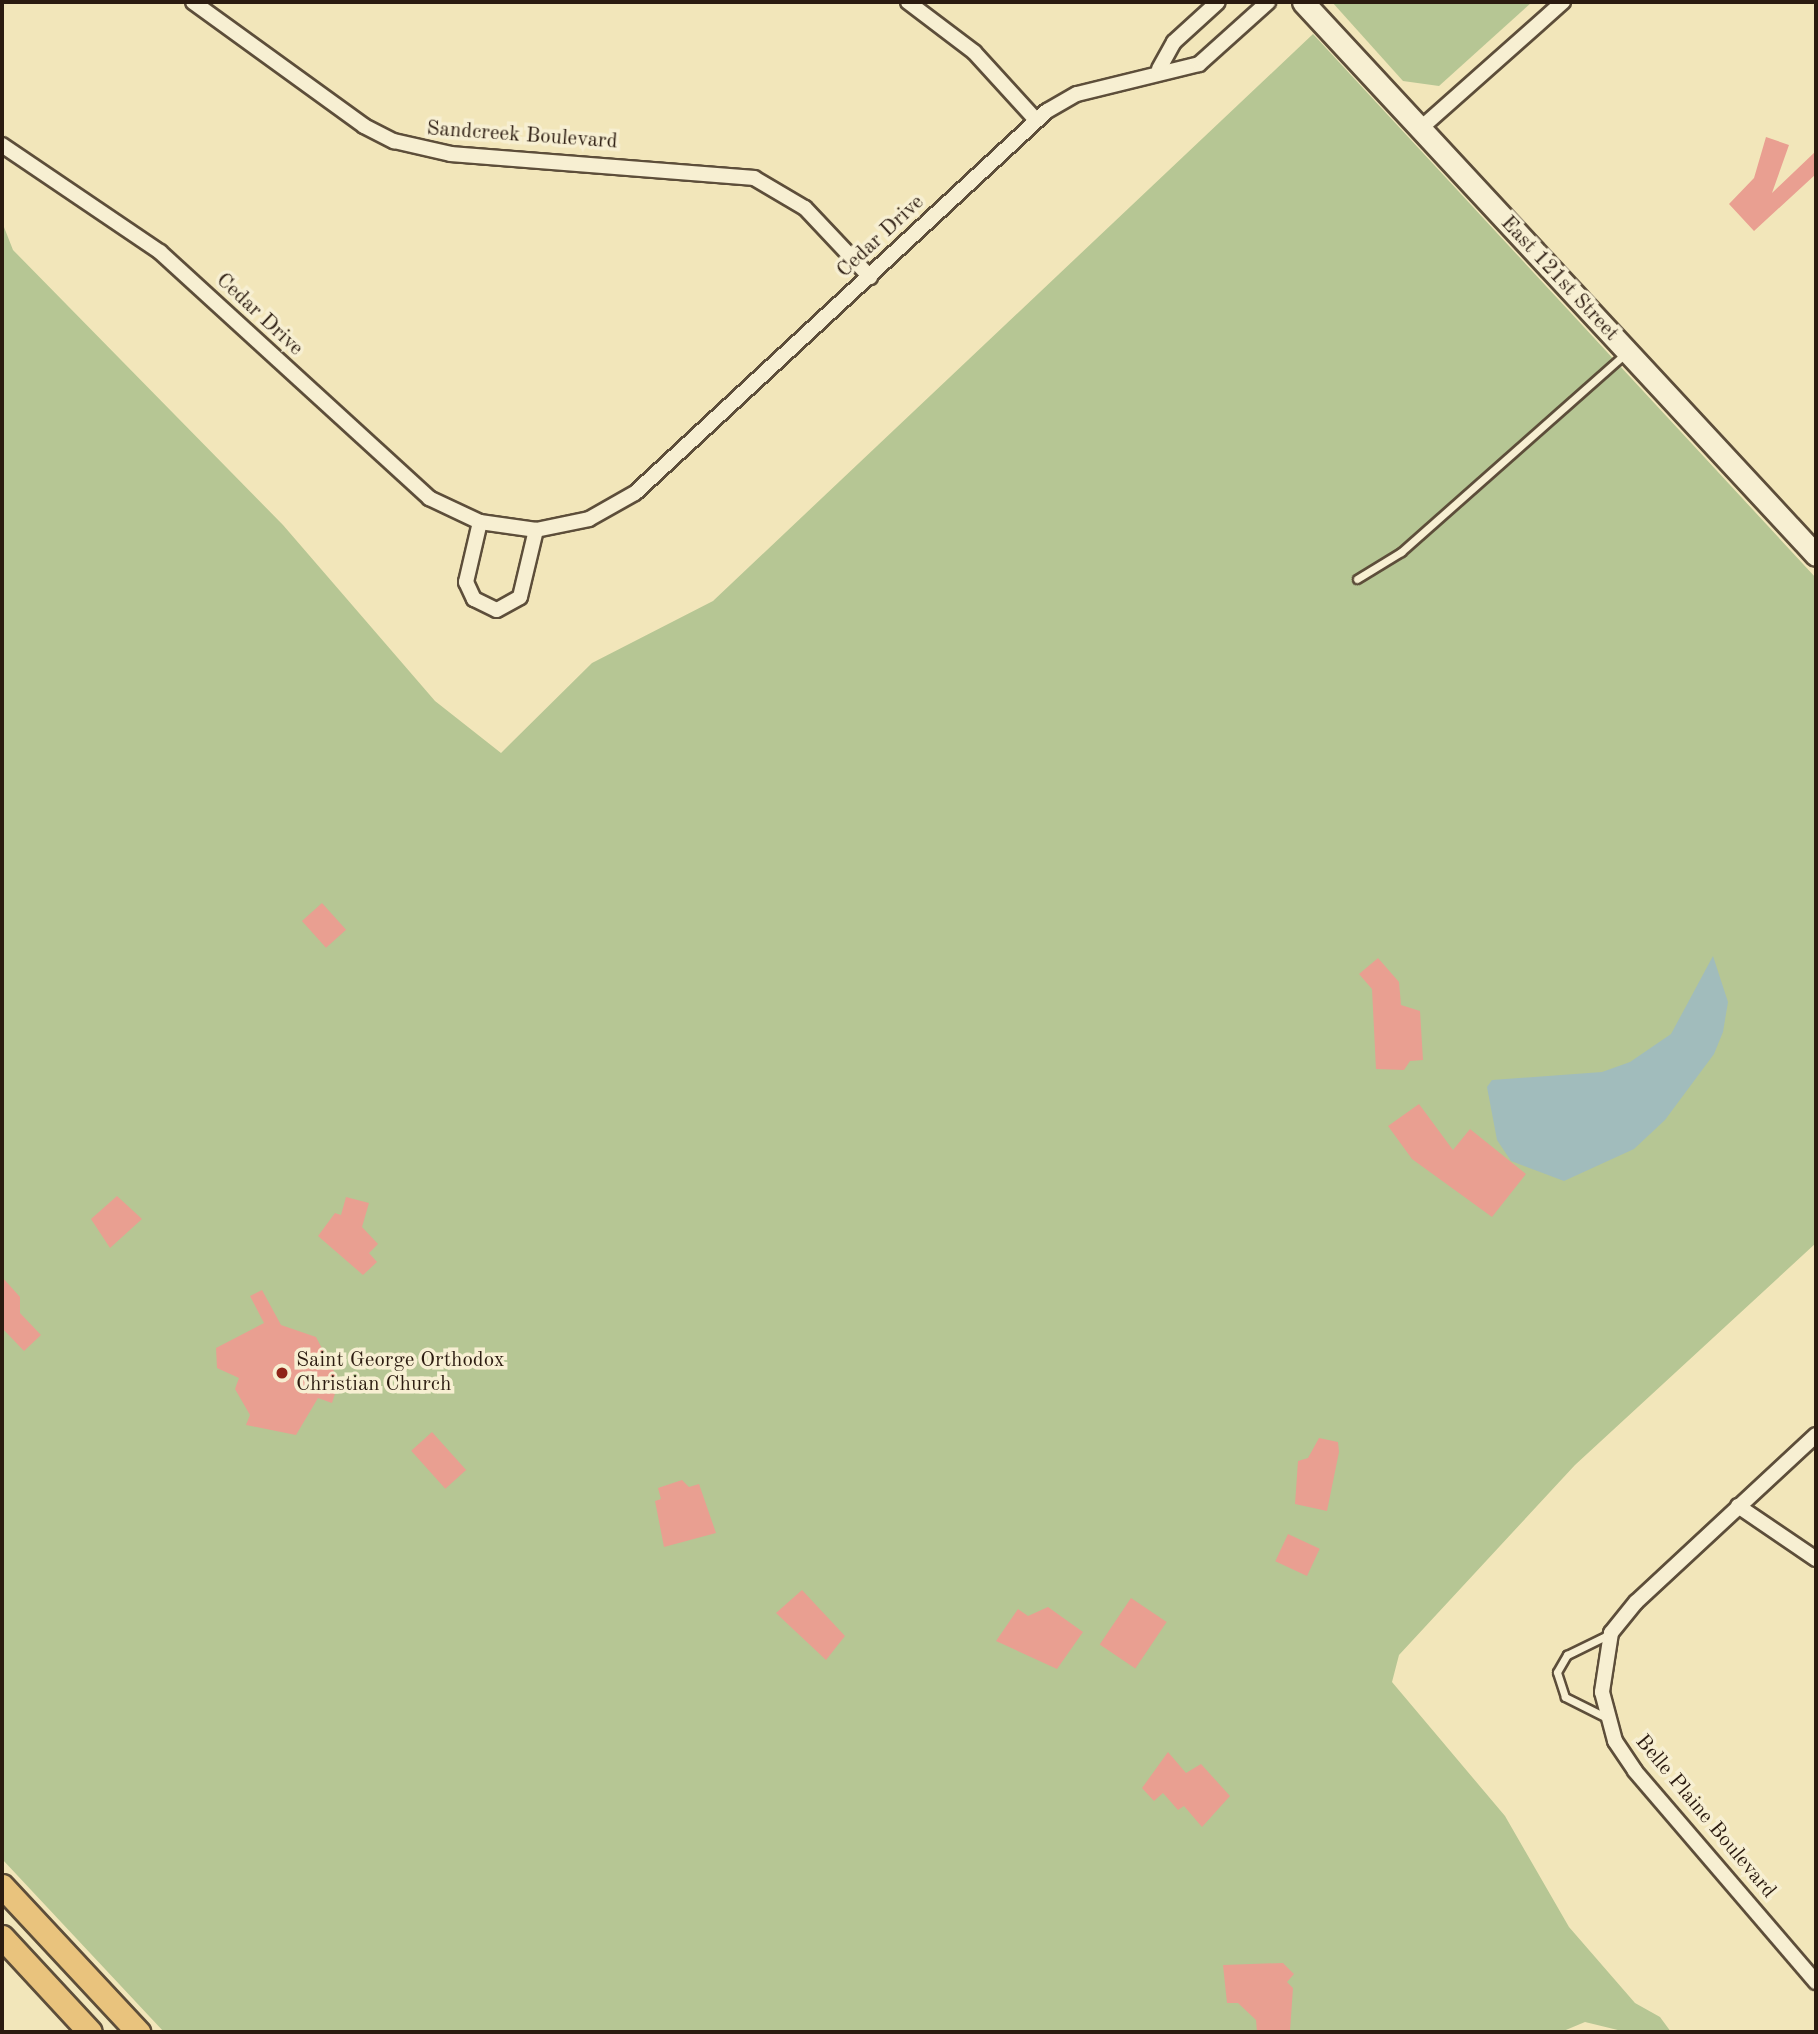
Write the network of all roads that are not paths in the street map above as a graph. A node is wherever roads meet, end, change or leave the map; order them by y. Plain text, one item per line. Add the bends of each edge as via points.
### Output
1 (193, 2) edge
2 (908, 2) edge
3 (1218, 2) edge
4 (1268, 2) edge
5 (1303, 2) edge
6 (1563, 2) edge
7 (1159, 69) junction
8 (1036, 120) junction
9 (1421, 128) junction
10 (2, 145) edge
11 (870, 276) junction
12 (1628, 352) junction
13 (480, 522) junction
14 (536, 530) junction
15 (1816, 555) edge
16 (1357, 579) dead end
17 (1816, 1435) edge
18 (1738, 1506) junction
19 (1816, 1559) edge
20 (1611, 1633) junction
21 (1605, 1717) junction
22 (2, 1886) edge
23 (2, 1937) edge
24 (1816, 1982) edge
25 (90, 2032) edge
26 (138, 2032) edge

1 - 11 street, Sandcreek Boulevard via 363,127 394,141 451,154 754,177 787,194
2 - 8 street via 974,52
3 - 7 street via 1174,42
4 - 7 street, Cedar Drive via 1199,64
5 - 9 street, East 121st Street
6 - 9 street
7 - 8 street, Cedar Drive via 1077,94
8 - 11 street, Cedar Drive
9 - 12 street, East 121st Street
10 - 13 street, Cedar Drive via 160,252 405,478
11 - 14 street, Cedar Drive via 635,493 589,519
12 - 15 street, East 121st Street
12 - 16 lane via 1401,552
13 - 14 street, Cedar Drive
13 - 14 street via 466,582 474,599 497,610 520,597
17 - 18 street
18 - 19 street
18 - 20 street via 1636,1602
20 - 21 street, Belle Plaine Boulevard via 1602,1692
20 - 21 lane via 1567,1655 1557,1672 1565,1697
21 - 24 street, Belle Plaine Boulevard via 1635,1771
22 - 26 main road
23 - 25 main road

